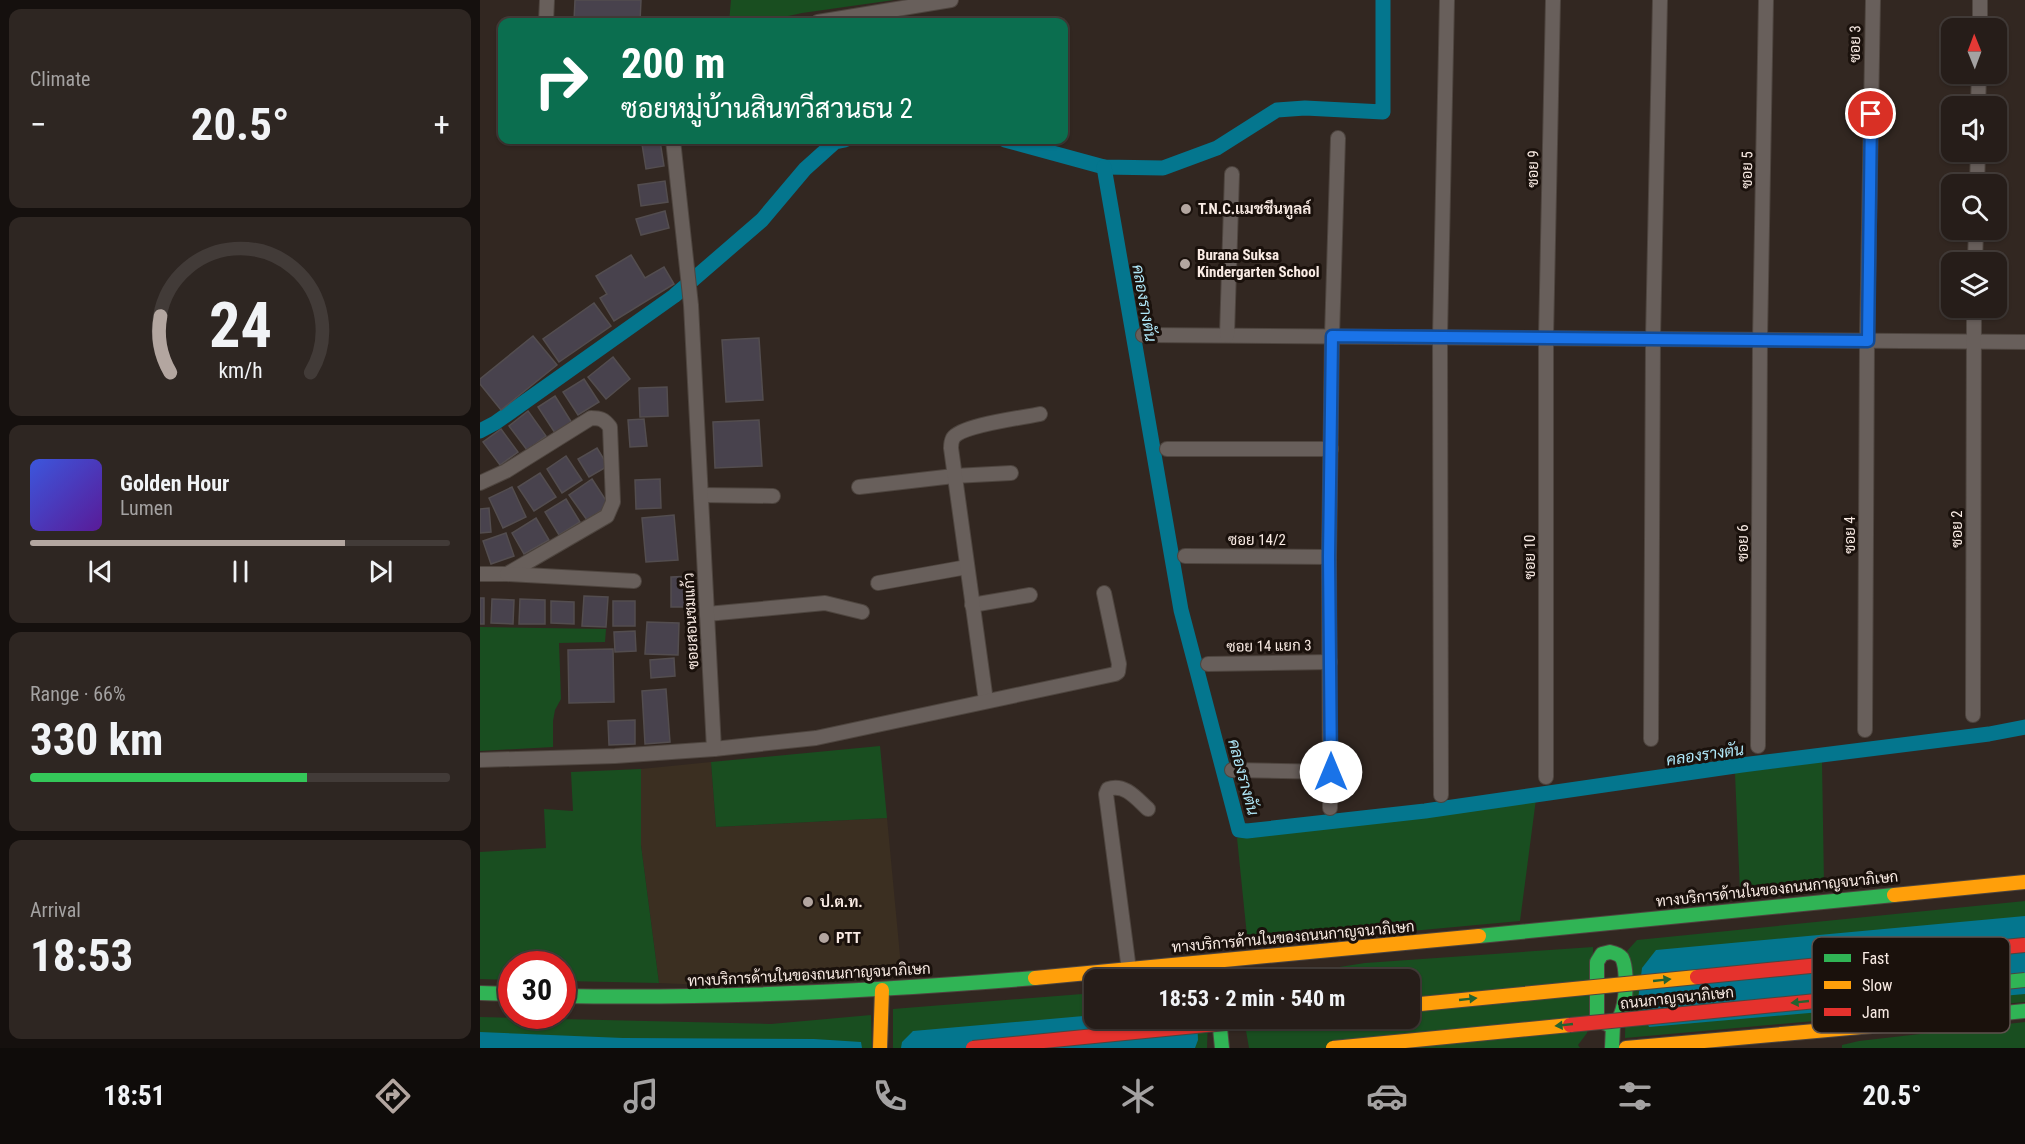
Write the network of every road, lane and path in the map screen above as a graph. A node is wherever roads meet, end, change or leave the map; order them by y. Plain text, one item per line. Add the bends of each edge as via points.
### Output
1 (547, 0) edge
2 (951, 0) edge
3 (1447, 0) edge
4 (1553, 0) edge
5 (1660, 0) edge
6 (1766, 0) edge
7 (1873, 0) edge
8 (1980, 0) edge
9 (546, 18) edge
10 (842, 18) edge
11 (1980, 18) edge
12 (1338, 138) dead end
13 (674, 144) edge
14 (1232, 174) dead end
15 (1974, 318) edge
16 (1143, 335) dead end
17 (1227, 335) junction
18 (1332, 336) junction
19 (1440, 337) junction
20 (1546, 338) junction
21 (1653, 339) junction
22 (1760, 340) junction
23 (1868, 341) junction
24 (1974, 342) junction
25 (2025, 342) edge
26 (1040, 414) dead end
27 (1167, 449) dead end
28 (1331, 449) junction
29 (1011, 473) dead end
30 (954, 476) junction
31 (480, 483) edge
32 (860, 487) dead end
33 (701, 495) junction
34 (773, 496) dead end
35 (1185, 556) dead end
36 (1329, 557) junction
37 (967, 567) junction
38 (480, 574) edge
39 (507, 574) junction
40 (634, 581) dead end
41 (878, 583) dead end
42 (1104, 593) dead end
43 (1030, 596) dead end
44 (972, 605) junction
45 (862, 612) dead end
46 (707, 614) junction
47 (1330, 662) junction
48 (1208, 664) dead end
49 (986, 701) junction
50 (1973, 715) dead end
51 (1865, 730) dead end
52 (1651, 739) dead end
53 (1758, 746) dead end
54 (714, 749) junction
55 (480, 760) edge
56 (1232, 770) dead end
57 (1331, 772) junction
58 (1546, 777) dead end
59 (1441, 795) dead end
60 (1330, 808) dead end
61 (1148, 809) dead end
62 (2025, 882) edge
63 (1613, 937) junction
64 (2025, 945) edge
65 (2010, 946) edge
66 (1812, 966) edge
67 (1129, 969) edge
68 (1150, 969) edge
69 (1084, 974) edge
70 (2025, 980) edge
71 (2010, 981) edge
72 (882, 990) junction
73 (480, 993) edge
74 (498, 994) edge
75 (576, 996) edge
76 (1812, 1001) edge
77 (1420, 1004) edge
78 (2025, 1011) edge
79 (2010, 1013) edge
80 (1613, 1025) junction
81 (1165, 1029) edge
82 (1220, 1029) edge
83 (1812, 1032) edge
84 (880, 1048) edge
85 (973, 1048) edge
86 (1222, 1048) edge
87 (1333, 1048) edge
88 (1612, 1048) edge
89 (1626, 1048) edge

1 - 9 street
2 - 10 street
3 - 19 street
4 - 20 street, ซอย 9
5 - 21 street
6 - 22 street, ซอย 5
7 - 23 street, ซอย 3
8 - 11 street
12 - 18 street
13 - 33 street, ซอยสอนชมแก้ว via 691,305
14 - 17 street
15 - 24 street, ซอย 2
16 - 17 street
17 - 18 street
18 - 19 street
18 - 28 street
19 - 20 street
19 - 59 street
20 - 21 street
20 - 58 street, ซอย 10
21 - 22 street
21 - 52 street
22 - 23 street
22 - 53 street, ซอย 6
23 - 24 street
23 - 51 street, ซอย 4
24 - 25 street
24 - 50 street, ซอย 2
26 - 30 street via 959,433 951,447
27 - 28 street
28 - 36 street
29 - 30 street
30 - 32 street
30 - 37 street
31 - 39 street via 591,418 605,420 610,427 613,502 607,516
33 - 34 street
33 - 46 street, ซอยสอนชมแก้ว
35 - 36 street, ซอย 14/2
36 - 47 street
37 - 41 street
37 - 44 street
38 - 39 street
39 - 40 street
42 - 49 street via 1118,672
43 - 44 street
44 - 49 street
45 - 46 street via 825,603
46 - 54 street, ซอยสอนชมแก้ว
47 - 48 street, ซอย 14 แยก 3
47 - 57 street
49 - 54 street via 816,738
54 - 55 street
56 - 57 street
57 - 60 street
61 - 67 street via 1125,789 1108,789 1106,805
62 - 63 main road, ทางบริการด้านในของถนนกาญจนาภิเษก
63 - 68 main road, ทางบริการด้านในของถนนกาญจนาภิเษก
63 - 80 main road via 1624,963 1623,1014
63 - 80 main road via 1597,962 1597,1017
65 -> 64 main road, ถนนกาญจนาภิเษก, bridge
77 -> 66 main road, ถนนกาญจนาภิเษก, bridge
69 - 72 main road, ทางบริการด้านในของถนนกาญจนาภิเษก
70 -> 71 main road, ถนนกาญจนาภิเษก, bridge
72 - 75 main road, ทางบริการด้านในของถนนกาญจนาภิเษก via 742,997
72 - 84 main road
73 - 74 main road
76 -> 87 main road, ถนนกาญจนาภิเษก, bridge
78 - 79 main road
80 - 88 main road
81 - 85 main road, bridge
82 - 86 main road
83 - 89 main road

